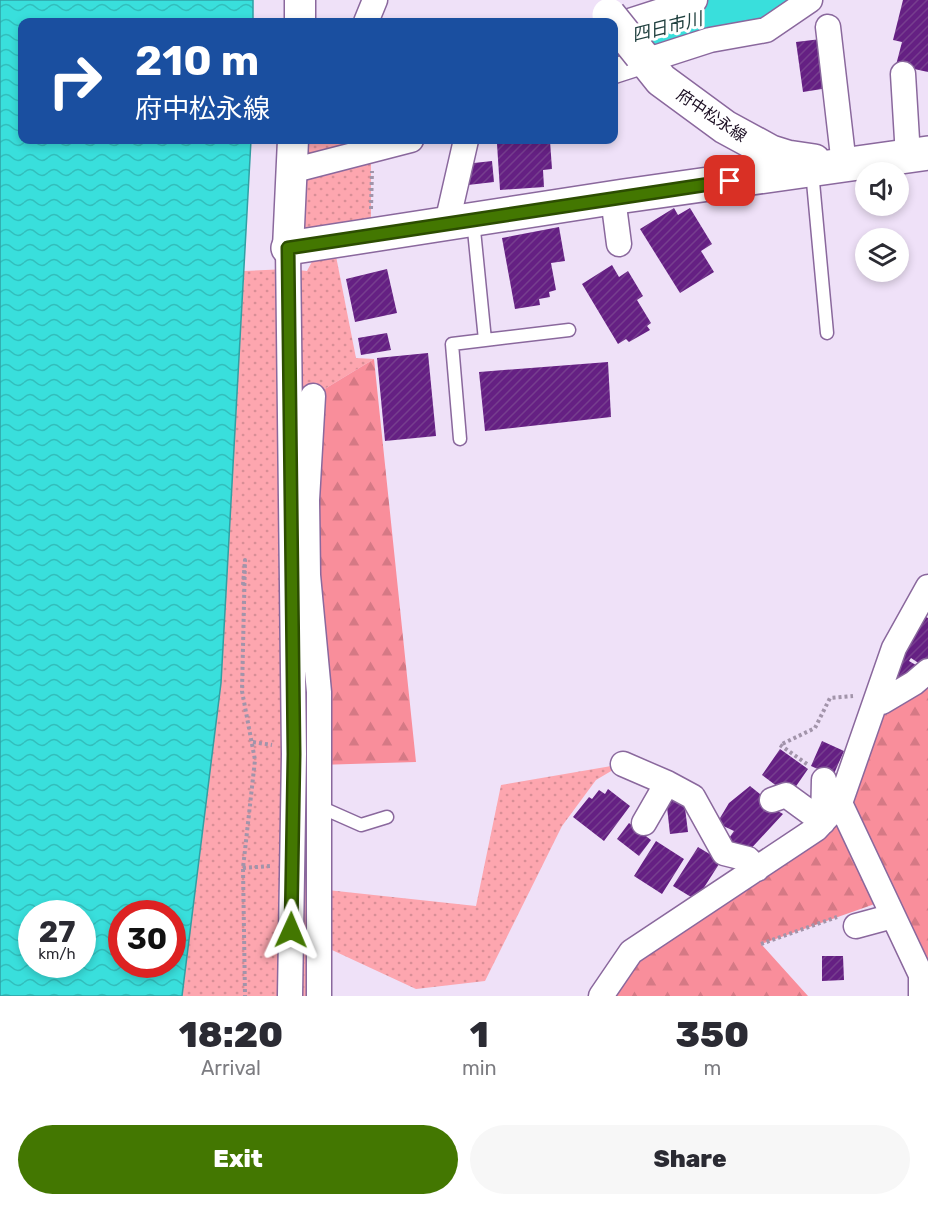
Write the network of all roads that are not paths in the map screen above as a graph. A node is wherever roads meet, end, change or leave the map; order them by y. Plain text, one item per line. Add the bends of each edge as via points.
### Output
1 (300, 0) edge
2 (375, 0) edge
3 (695, 0) edge
4 (810, 0) edge
5 (607, 14) edge
6 (300, 18) edge
7 (368, 18) edge
8 (618, 27) edge
9 (828, 27) dead end
10 (643, 58) junction
11 (618, 69) edge
12 (903, 74) dead end
13 (395, 144) edge
14 (466, 144) edge
15 (912, 155) edge
16 (292, 156) edge
17 (843, 163) junction
18 (811, 170) junction
19 (613, 198) junction
20 (460, 221) junction
21 (619, 244) dead end
22 (288, 248) junction
23 (569, 330) dead end
24 (827, 333) dead end
25 (485, 340) junction
26 (313, 396) dead end
27 (460, 439) dead end
28 (300, 575) junction
29 (928, 587) edge
30 (928, 671) edge
31 (877, 697) junction
32 (623, 764) dead end
33 (815, 772) road end
34 (667, 783) junction
35 (772, 800) dead end
36 (840, 803) junction
37 (318, 806) junction
38 (387, 817) dead end
39 (823, 822) junction
40 (644, 823) dead end
41 (757, 869) junction
42 (893, 916) junction
43 (850, 920) road end
44 (290, 996) edge
45 (319, 996) edge
46 (601, 996) edge
47 (921, 996) edge

1 - 6 street
2 - 7 street
3 - 5 street
4 - 10 street via 766,30
8 - 10 main road, 府中松永線, bridge
9 - 17 street
10 - 11 street
10 - 17 main road, 府中松永線 via 670,87 725,127 771,152
12 - 15 street
13 - 16 street via 371,150
14 - 20 street
15 - 17 main road, 府中松永線
16 - 22 street
17 - 18 main road, 府中松永線
18 - 19 main road, 府中松永線
18 - 24 lane
19 - 20 main road, 府中松永線
19 - 21 street
20 - 22 main road, 府中松永線
20 - 25 lane
22 - 28 street
23 - 25 lane
25 - 27 lane via 452,344
26 - 28 street
28 - 37 street via 318,692
28 - 44 street
29 - 31 street via 894,648
30 - 31 street via 882,702
31 - 36 street
32 - 34 street
33 - 39 street
34 - 40 street
34 - 41 street via 693,797 724,854 748,859
35 - 39 street via 786,795
36 - 39 street
36 - 42 street
37 - 38 lane via 361,825
37 - 45 street
39 - 41 street
41 - 46 street via 631,952
42 - 43 street
42 - 47 street via 921,975

